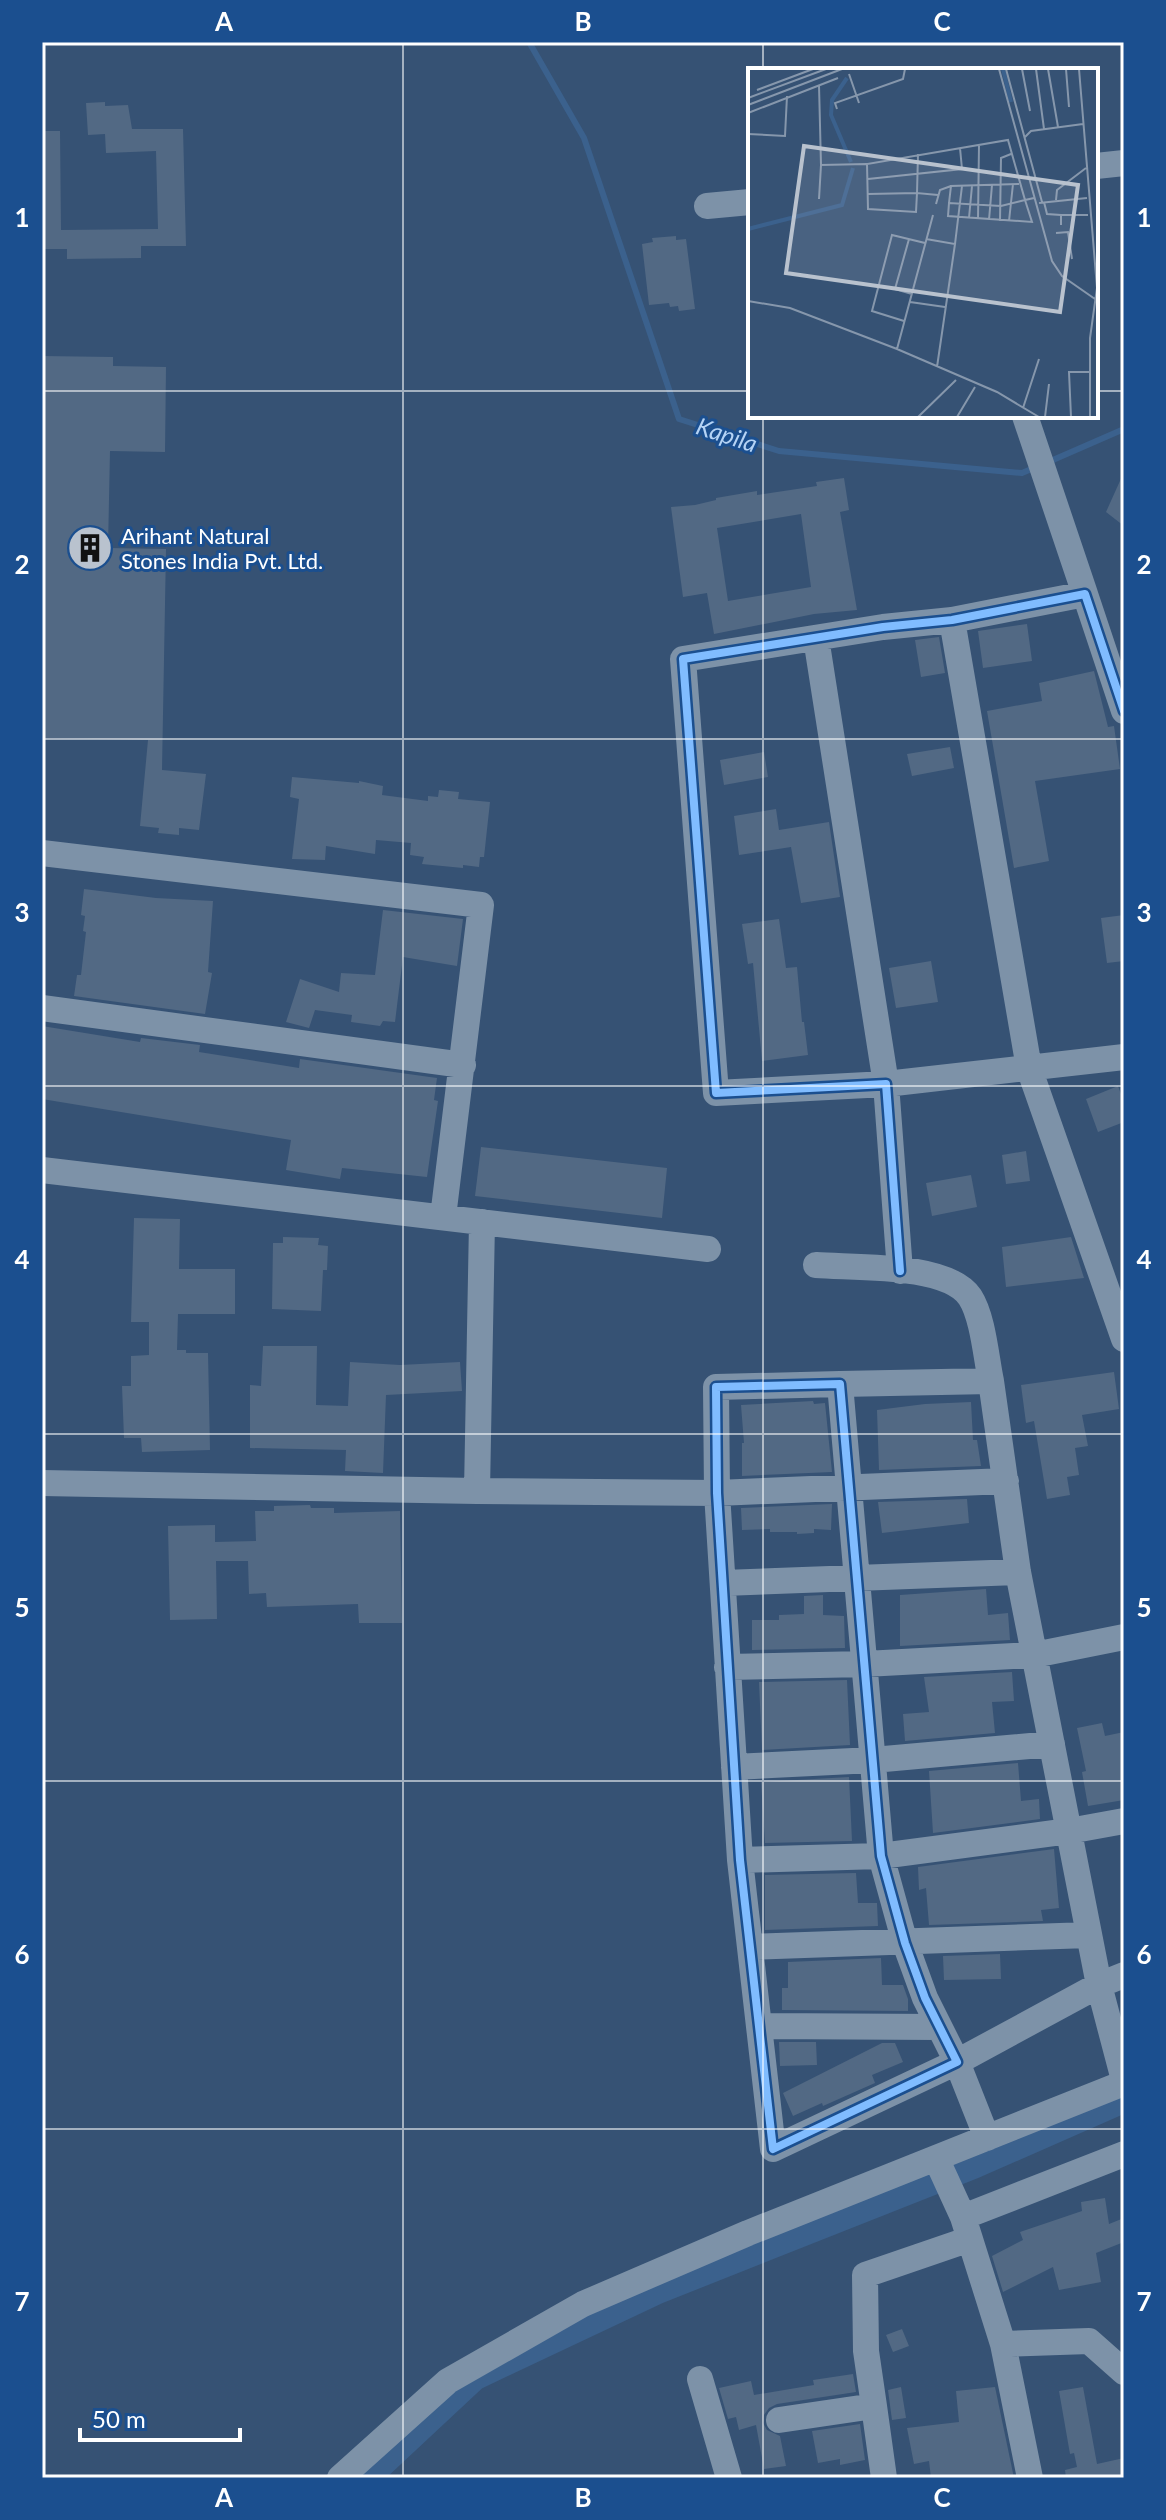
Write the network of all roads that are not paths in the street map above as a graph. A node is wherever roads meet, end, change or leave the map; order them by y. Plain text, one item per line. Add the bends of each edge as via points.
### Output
1 (1124, 163) edge
2 (1098, 166) edge
3 (748, 202) edge
4 (707, 206) dead end
5 (1026, 418) edge
6 (1085, 594) junction
7 (952, 620) junction
8 (816, 638) junction
9 (1124, 711) edge
10 (42, 853) edge
11 (42, 1008) edge
12 (1124, 1057) edge
13 (463, 1065) junction
14 (1029, 1068) junction
15 (886, 1084) junction
16 (42, 1170) edge
17 (443, 1217) junction
18 (482, 1222) junction
19 (708, 1249) dead end
20 (816, 1265) dead end
21 (900, 1271) junction
22 (1124, 1339) edge
23 (991, 1381) junction
24 (840, 1384) junction
25 (1006, 1481) junction
26 (42, 1483) edge
27 (850, 1487) junction
28 (477, 1491) junction
29 (717, 1493) junction
30 (1018, 1572) junction
31 (858, 1577) junction
32 (723, 1583) junction
33 (1124, 1637) edge
34 (1034, 1655) junction
35 (865, 1664) junction
36 (727, 1667) junction
37 (1052, 1744) junction
38 (873, 1760) junction
39 (734, 1767) junction
40 (1124, 1821) edge
41 (1069, 1831) junction
42 (881, 1856) junction
43 (740, 1860) junction
44 (1089, 1935) junction
45 (905, 1943) junction
46 (751, 1947) junction
47 (1124, 1975) edge
48 (1099, 1985) junction
49 (760, 2026) junction
50 (939, 2027) junction
51 (957, 2062) junction
52 (1124, 2081) edge
53 (987, 2138) junction
54 (1124, 2154) edge
55 (936, 2158) junction
56 (966, 2228) junction
57 (1003, 2344) junction
58 (1124, 2372) edge
59 (700, 2379) dead end
60 (874, 2406) junction
61 (779, 2420) dead end
62 (340, 2478) edge
63 (729, 2478) edge
64 (884, 2478) edge
65 (1030, 2478) edge

1 - 2 street
3 - 4 street
5 - 6 street
6 - 7 street
6 - 9 street
7 - 8 street
7 - 14 street
8 - 15 street
8 - 15 street via 683,659 716,1093
10 - 13 street via 481,905
11 - 13 street
12 - 14 street
13 - 17 street
14 - 15 street
14 - 22 street
15 - 21 street
16 - 17 street
17 - 18 street
18 - 19 street
18 - 28 street
20 - 21 street
21 - 23 street via 946,1279 969,1295
23 - 24 street
23 - 25 street
24 - 27 street
24 - 29 street via 716,1387
25 - 27 street
25 - 30 street
26 - 28 street
27 - 29 street
27 - 31 street
28 - 29 street
29 - 32 street
30 - 31 street
30 - 34 street
31 - 32 street
31 - 35 street
32 - 36 street
33 - 34 street
34 - 35 street
34 - 37 street
35 - 36 street
35 - 38 street
36 - 39 street
37 - 38 street
37 - 41 street
38 - 39 street
38 - 42 street
39 - 43 street
40 - 41 street
41 - 42 street
41 - 44 street
42 - 43 street
42 - 45 street
43 - 46 street
44 - 45 street
44 - 48 street
45 - 46 street
45 - 50 street
46 - 49 street
47 - 48 street
48 - 51 street
48 - 52 street
49 - 50 street
49 - 51 street via 773,2149
50 - 51 street
51 - 53 street
52 - 53 street
53 - 55 street
54 - 56 street
55 - 56 street
55 - 62 street via 583,2304 448,2381
56 - 57 street
56 - 60 street via 865,2275 866,2351
57 - 58 street via 1089,2341
57 - 65 street
59 - 63 street
60 - 61 street
60 - 64 street

